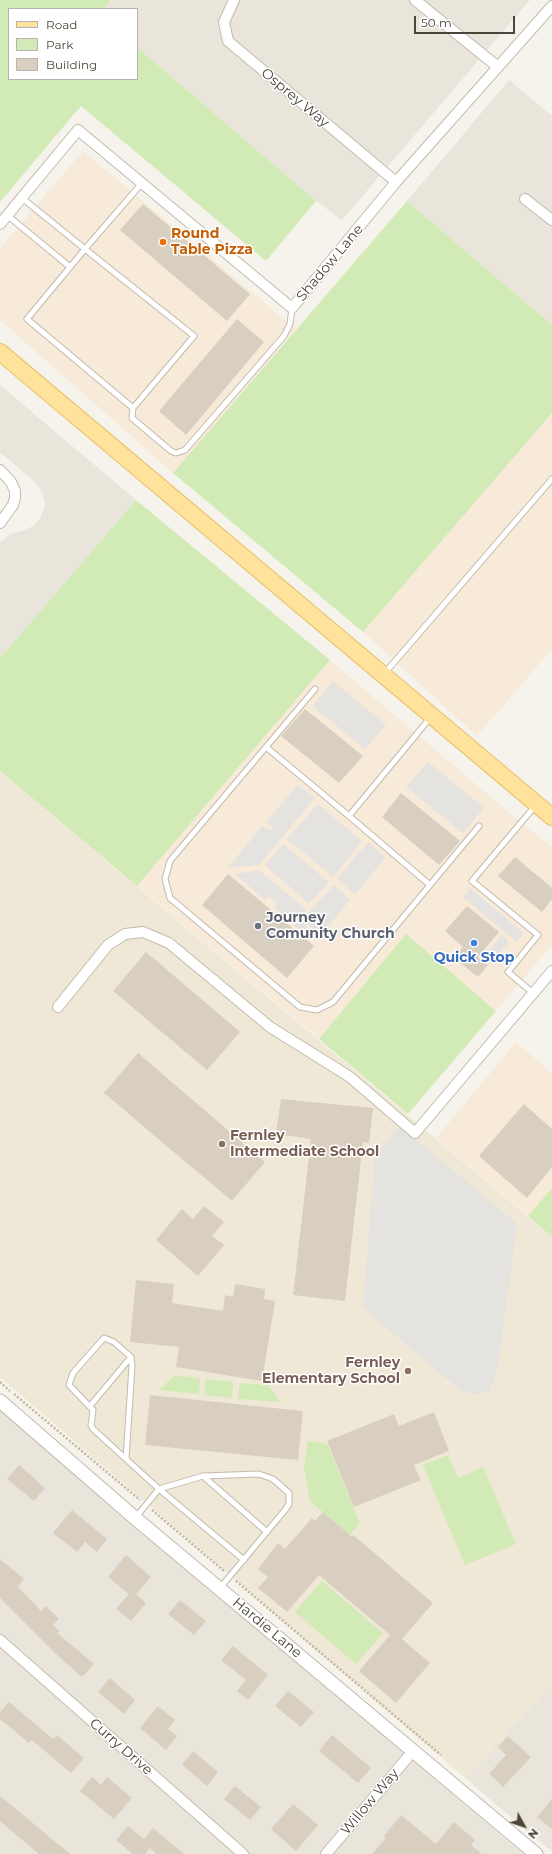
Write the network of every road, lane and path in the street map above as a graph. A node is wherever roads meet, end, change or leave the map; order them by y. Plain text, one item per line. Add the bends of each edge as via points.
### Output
1 (234, 0) edge
2 (415, 0) edge
3 (552, 6) edge
4 (498, 67) junction
5 (396, 182) junction
6 (142, 183) junction
7 (22, 198) junction
8 (525, 199) dead end
9 (7, 215) junction
10 (552, 220) edge
11 (0, 224) edge
12 (85, 249) junction
13 (70, 267) junction
14 (292, 308) junction
15 (0, 352) edge
16 (133, 408) junction
17 (0, 470) edge
18 (552, 479) edge
19 (0, 523) edge
20 (383, 675) junction
21 (315, 689) dead end
22 (432, 716) junction
23 (266, 747) junction
24 (536, 804) junction
25 (348, 816) junction
26 (552, 817) edge
27 (479, 826) dead end
28 (430, 885) junction
29 (552, 971) edge
30 (533, 993) junction
31 (58, 1007) dead end
32 (131, 1357) junction
33 (0, 1401) edge
34 (90, 1406) junction
35 (126, 1459) junction
36 (203, 1476) junction
37 (159, 1489) junction
38 (136, 1518) junction
39 (267, 1532) junction
40 (244, 1560) junction
41 (220, 1589) junction
42 (0, 1640) edge
43 (413, 1751) junction
44 (243, 1854) edge
45 (326, 1854) edge
46 (536, 1854) edge

1 - 5 street, Osprey Way via 224,22 228,41
2 - 4 street
3 - 4 street, Shadow Lane
4 - 5 street, Shadow Lane
5 - 14 street, Shadow Lane
6 - 7 street, Shadow Lane via 78,130
6 - 12 lane
6 - 14 street, Shadow Lane
7 - 9 street, Shadow Lane
7 - 12 lane
8 - 10 street
9 - 11 street, Shadow Lane
9 - 13 lane
12 - 13 lane
12 - 16 lane via 194,336
13 - 16 lane via 27,318
14 - 16 lane via 290,324 284,336 185,450 176,453 171,451 132,418
15 - 20 main road
17 - 19 street via 11,482 15,498
18 - 20 lane
20 - 22 main road
21 - 23 lane
22 - 24 main road
22 - 25 lane
23 - 25 lane
23 - 28 lane via 170,861 165,879 170,898 300,1007 317,1010 332,1002
24 - 26 main road
24 - 30 lane via 472,881 538,935 508,972
25 - 28 lane
27 - 28 lane
29 - 30 street
30 - 31 street via 415,1133 350,1077 270,1027 169,943 143,932 125,934 108,945
32 - 34 lane
32 - 34 lane via 114,1342 104,1338 72,1373 69,1385 71,1389
32 - 35 lane
33 - 38 street, Hardie Lane
34 - 35 lane via 93,1410 93,1429
35 - 37 lane
36 - 37 lane
36 - 39 lane
36 - 39 lane via 259,1474 284,1487 289,1493 289,1504
37 - 38 lane
37 - 40 lane
38 - 41 street, Hardie Lane
39 - 40 lane
40 - 41 lane
41 - 43 street, Hardie Lane
42 - 44 street, Curry Drive
43 - 45 street, Willow Way
43 - 46 street, Hardie Lane

